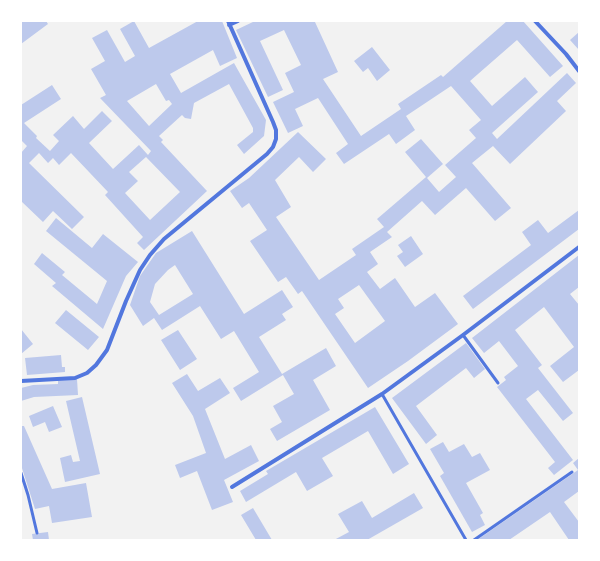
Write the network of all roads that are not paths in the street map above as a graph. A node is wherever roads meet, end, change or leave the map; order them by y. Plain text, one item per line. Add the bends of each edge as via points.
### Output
1 (238, 21) edge
2 (535, 21) edge
3 (228, 23) edge
4 (579, 71) edge
5 (579, 247) edge
6 (463, 335) junction
7 (21, 381) edge
8 (498, 382) dead end
9 (382, 394) junction
10 (572, 472) dead end
11 (21, 473) edge
12 (232, 487) dead end
13 (37, 534) dead end
14 (466, 540) edge
15 (474, 540) edge

1 - 3 street
2 - 4 street
3 - 7 street via 276,130 276,139 272,147 267,154 164,239 150,255 140,270 107,350 96,365 75,378
5 - 6 street
6 - 8 lane
6 - 9 street
9 - 12 street
9 - 14 lane
10 - 15 lane
11 - 13 lane

